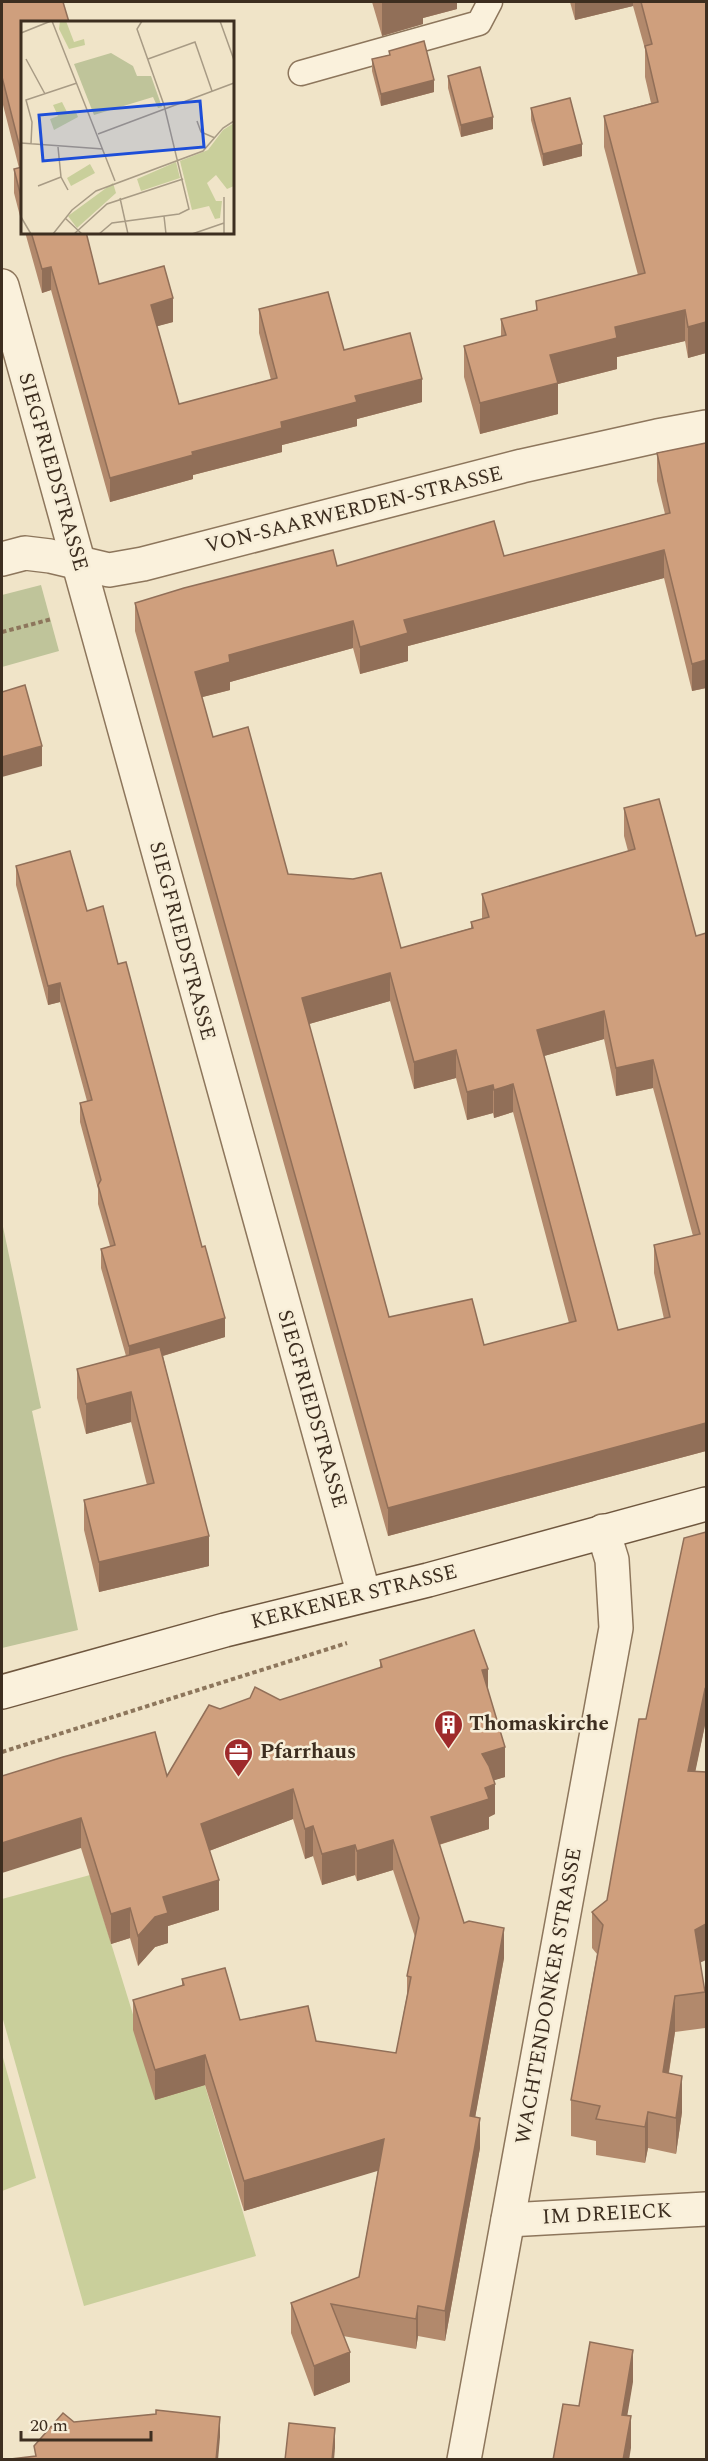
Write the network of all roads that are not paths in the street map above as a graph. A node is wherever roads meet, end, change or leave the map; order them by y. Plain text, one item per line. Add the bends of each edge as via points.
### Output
1 (490, 2) edge
2 (301, 73) dead end
3 (2, 286) edge
4 (706, 427) edge
5 (2, 559) edge
6 (79, 564) junction
7 (706, 1504) edge
8 (603, 1531) junction
9 (364, 1595) junction
10 (2, 1692) edge
11 (706, 2209) edge
12 (508, 2220) junction
13 (464, 2460) edge

1 - 2 lane via 479,23
3 - 6 street, SIEGFRIEDSTRASSE
4 - 6 street, VON-SAARWERDEN-STRASSE via 522,466 143,564 109,570
5 - 6 street, VON-SAARWERDEN-STRASSE via 25,553
6 - 9 street, SIEGFRIEDSTRASSE
7 - 8 street, KERKENER STRASSE
8 - 9 street, KERKENER STRASSE
8 - 12 street, WACHTENDONKER STRASSE via 612,1560 616,1628
9 - 10 street, KERKENER STRASSE
11 - 12 street, IM DREIECK
12 - 13 street, WACHTENDONKER STRASSE

